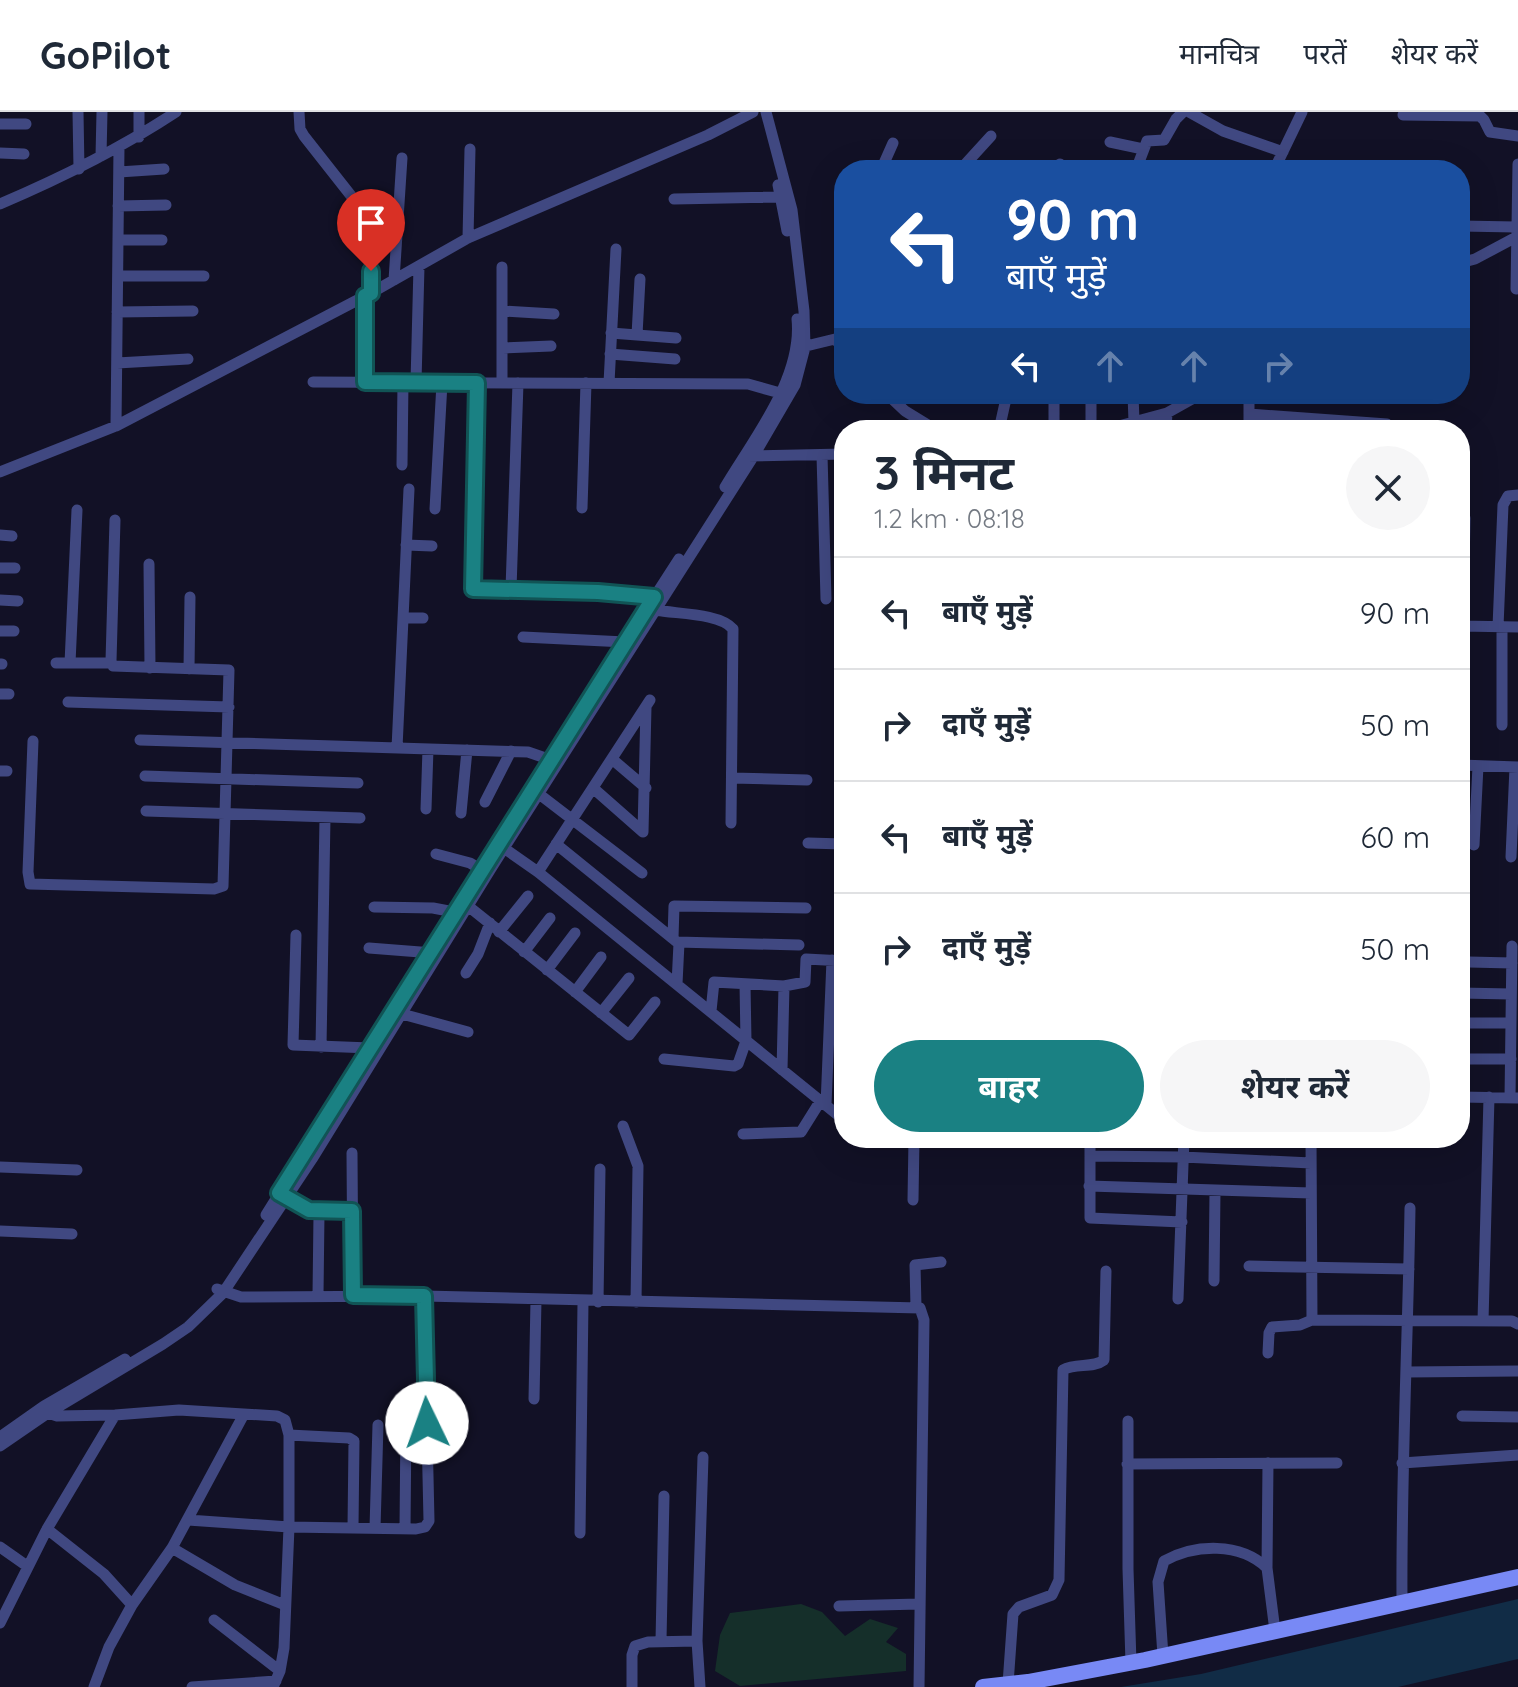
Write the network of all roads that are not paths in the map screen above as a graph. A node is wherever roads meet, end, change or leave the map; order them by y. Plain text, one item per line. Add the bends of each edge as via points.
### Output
1 (78, 112) edge
2 (102, 112) edge
3 (139, 112) edge
4 (175, 112) edge
5 (299, 112) edge
6 (756, 112) edge
7 (766, 112) edge
8 (1302, 112) edge
9 (1183, 113) edge
10 (1441, 114) edge
11 (1403, 115) dead end
12 (0, 124) edge
13 (26, 124) dead end
14 (991, 136) dead end
15 (1518, 136) edge
16 (139, 137) junction
17 (1110, 142) dead end
18 (893, 143) dead end
19 (119, 147) junction
20 (470, 149) dead end
21 (1143, 149) junction
22 (1283, 152) junction
23 (0, 153) edge
24 (24, 154) dead end
25 (101, 156) junction
26 (402, 158) dead end
27 (885, 160) edge
28 (969, 160) edge
29 (1139, 160) edge
30 (1281, 160) edge
31 (1518, 164) edge
32 (79, 169) junction
33 (164, 169) dead end
34 (119, 172) junction
35 (781, 197) junction
36 (674, 199) dead end
37 (0, 204) edge
38 (166, 205) dead end
39 (118, 206) junction
40 (1470, 227) edge
41 (1516, 233) edge
42 (468, 238) junction
43 (118, 240) junction
44 (162, 240) dead end
45 (616, 249) dead end
46 (1470, 260) edge
47 (419, 266) junction
48 (502, 267) dead end
49 (118, 276) junction
50 (204, 276) dead end
51 (640, 279) dead end
52 (394, 280) junction
53 (1516, 289) dead end
54 (368, 294) junction
55 (193, 311) dead end
56 (503, 311) junction
57 (117, 312) junction
58 (554, 314) dead end
59 (611, 333) junction
60 (637, 335) junction
61 (834, 337) edge
62 (676, 338) dead end
63 (551, 346) dead end
64 (801, 347) junction
65 (503, 348) junction
66 (610, 354) junction
67 (188, 359) dead end
68 (675, 359) dead end
69 (117, 363) junction
70 (313, 382) dead end
71 (365, 382) junction
72 (410, 382) junction
73 (442, 383) junction
74 (477, 383) junction
75 (502, 383) junction
76 (518, 383) junction
77 (586, 383) junction
78 (609, 383) junction
79 (780, 393) junction
80 (898, 404) edge
81 (1183, 404) edge
82 (1249, 404) edge
83 (1167, 413) junction
84 (1249, 414) junction
85 (920, 420) edge
86 (1141, 420) edge
87 (1167, 420) edge
88 (1249, 420) edge
89 (1332, 420) edge
90 (116, 426) junction
91 (834, 454) edge
92 (822, 455) junction
93 (748, 456) junction
94 (402, 465) dead end
95 (0, 472) edge
96 (409, 489) dead end
97 (1518, 495) edge
98 (582, 508) dead end
99 (435, 509) dead end
100 (77, 510) dead end
101 (115, 520) dead end
102 (406, 545) junction
103 (432, 546) dead end
104 (149, 564) dead end
105 (0, 568) edge
106 (15, 568) dead end
107 (511, 589) junction
108 (190, 597) dead end
109 (659, 597) junction
110 (826, 599) dead end
111 (0, 600) edge
112 (18, 601) dead end
113 (656, 610) junction
114 (403, 618) junction
115 (423, 618) dead end
116 (1470, 626) edge
117 (1500, 627) junction
118 (1518, 627) edge
119 (0, 631) edge
120 (14, 631) dead end
121 (523, 637) dead end
122 (625, 647) junction
123 (56, 663) dead end
124 (70, 663) junction
125 (111, 663) junction
126 (150, 668) junction
127 (189, 669) junction
128 (68, 702) dead end
129 (229, 707) junction
130 (1502, 725) dead end
131 (140, 740) dead end
132 (33, 741) dead end
133 (228, 743) junction
134 (397, 748) junction
135 (428, 749) junction
136 (467, 750) junction
137 (511, 751) junction
138 (612, 759) junction
139 (555, 761) junction
140 (1470, 766) edge
141 (1478, 766) junction
142 (1517, 767) edge
143 (145, 776) dead end
144 (732, 778) junction
145 (227, 779) junction
146 (807, 780) dead end
147 (358, 783) dead end
148 (593, 788) junction
149 (646, 788) junction
150 (539, 794) junction
151 (485, 802) dead end
152 (426, 809) dead end
153 (146, 811) dead end
154 (461, 813) dead end
155 (226, 814) junction
156 (325, 818) junction
157 (360, 818) dead end
158 (572, 820) junction
159 (731, 823) dead end
160 (808, 843) dead end
161 (556, 844) junction
162 (834, 844) edge
163 (1474, 845) dead end
164 (501, 846) junction
165 (436, 854) dead end
166 (1511, 857) dead end
167 (485, 871) junction
168 (538, 872) junction
169 (642, 873) dead end
170 (528, 896) dead end
171 (465, 904) junction
172 (374, 907) dead end
173 (806, 908) dead end
174 (454, 912) junction
175 (550, 918) dead end
176 (495, 928) junction
177 (575, 933) dead end
178 (296, 935) dead end
179 (676, 940) junction
180 (799, 945) dead end
181 (1512, 946) dead end
182 (369, 948) dead end
183 (524, 952) junction
184 (434, 953) junction
185 (601, 957) dead end
186 (834, 960) edge
187 (1470, 962) edge
188 (1512, 963) junction
189 (547, 970) junction
190 (466, 973) dead end
191 (629, 978) dead end
192 (677, 984) junction
193 (745, 984) junction
194 (784, 986) junction
195 (575, 992) junction
196 (1470, 993) edge
197 (1511, 994) junction
198 (834, 1001) edge
199 (655, 1002) dead end
200 (401, 1009) junction
201 (711, 1011) junction
202 (601, 1013) junction
203 (1470, 1023) edge
204 (1511, 1023) junction
205 (468, 1032) dead end
206 (746, 1041) junction
207 (321, 1047) junction
208 (369, 1056) junction
209 (664, 1059) dead end
210 (1470, 1059) edge
211 (1511, 1059) junction
212 (782, 1070) junction
213 (1470, 1097) edge
214 (1489, 1097) junction
215 (1514, 1098) edge
216 (824, 1102) junction
217 (834, 1111) edge
218 (623, 1126) dead end
219 (743, 1134) dead end
220 (914, 1148) edge
221 (1090, 1148) edge
222 (1183, 1148) edge
223 (1311, 1148) edge
224 (352, 1153) dead end
225 (1090, 1156) junction
226 (1183, 1157) junction
227 (1311, 1163) junction
228 (0, 1167) edge
229 (600, 1169) dead end
230 (77, 1170) dead end
231 (1089, 1186) junction
232 (1183, 1190) junction
233 (1215, 1191) junction
234 (1311, 1193) junction
235 (283, 1195) junction
236 (913, 1200) dead end
237 (1410, 1208) dead end
238 (352, 1211) junction
239 (320, 1212) junction
240 (1182, 1222) junction
241 (0, 1231) edge
242 (72, 1234) dead end
243 (941, 1262) dead end
244 (1249, 1266) dead end
245 (1310, 1267) junction
246 (1409, 1269) junction
247 (1106, 1271) dead end
248 (1214, 1281) dead end
249 (220, 1291) junction
250 (318, 1295) junction
251 (353, 1295) junction
252 (424, 1296) junction
253 (1178, 1299) dead end
254 (536, 1300) junction
255 (583, 1302) junction
256 (598, 1302) junction
257 (636, 1302) junction
258 (916, 1307) junction
259 (1312, 1320) junction
260 (1483, 1321) junction
261 (1408, 1322) junction
262 (1518, 1324) edge
263 (1268, 1353) dead end
264 (1518, 1371) edge
265 (1407, 1372) junction
266 (534, 1399) dead end
267 (46, 1410) junction
268 (115, 1415) junction
269 (243, 1416) junction
270 (1462, 1416) dead end
271 (1518, 1417) edge
272 (406, 1421) dead end
273 (1128, 1421) dead end
274 (378, 1425) dead end
275 (289, 1435) junction
276 (0, 1437) edge
277 (0, 1446) edge
278 (1518, 1455) edge
279 (703, 1457) dead end
280 (1268, 1463) junction
281 (1337, 1463) dead end
282 (1402, 1463) junction
283 (1127, 1464) junction
284 (664, 1496) dead end
285 (188, 1520) junction
286 (289, 1527) junction
287 (353, 1528) junction
288 (375, 1528) junction
289 (47, 1529) junction
290 (405, 1529) junction
291 (580, 1533) dead end
292 (0, 1547) edge
293 (172, 1548) junction
294 (27, 1566) junction
295 (1267, 1568) junction
296 (1518, 1577) edge
297 (1402, 1603) junction
298 (919, 1604) junction
299 (132, 1605) junction
300 (285, 1605) junction
301 (839, 1606) dead end
302 (214, 1620) dead end
303 (0, 1623) edge
304 (1275, 1631) junction
305 (661, 1641) junction
306 (697, 1641) junction
307 (1163, 1656) junction
308 (1131, 1663) junction
309 (276, 1680) edge
310 (1008, 1684) junction
311 (94, 1687) edge
312 (192, 1687) edge
313 (632, 1687) edge
314 (700, 1687) edge
315 (919, 1687) edge
316 (983, 1687) edge

1 - 32 street
2 - 25 street
3 - 16 street
4 - 16 street
5 - 54 street via 304,136 367,216
6 - 35 street
6 - 42 street
7 - 64 street via 792,210 804,311
8 - 22 street
9 - 21 street via 1164,140 1150,139
9 - 22 street
10 - 11 street
10 - 15 street via 1483,117 1490,132
12 - 13 street
14 - 28 street
16 - 19 street
17 - 21 street
18 - 27 street
19 - 25 street
19 - 34 street
20 - 42 street
21 - 29 street
22 - 30 street
23 - 24 street
25 - 32 street
26 - 52 street
31 - 41 street
32 - 37 street
33 - 34 street
34 - 39 street
35 - 36 street
35 - 64 street
38 - 39 street
39 - 43 street
40 - 41 street
41 - 46 street
41 - 53 street
42 - 47 street
43 - 44 street
43 - 49 street
45 - 59 street
47 - 52 street
47 - 72 street
48 - 56 street
49 - 50 street
49 - 57 street
51 - 60 street
52 - 54 street
54 - 71 street
54 - 90 street
55 - 57 street
56 - 58 street
56 - 65 street
57 - 69 street
59 - 60 street
59 - 66 street
60 - 62 street
61 - 64 street
63 - 65 street
64 - 79 street
64 - 93 street via 795,385
65 - 75 street
66 - 68 street
66 - 78 street
67 - 69 street
69 - 90 street
70 - 71 street
71 - 72 street
72 - 73 street
72 - 94 street
73 - 74 street
73 - 99 street
74 - 75 street
74 - 107 street via 473,589
75 - 76 street
76 - 77 street
76 - 107 street
77 - 78 street
77 - 98 street
78 - 79 street via 748,384
79 - 93 street
80 - 85 street
81 - 83 street
82 - 84 street
83 - 86 street
83 - 87 street
84 - 88 street
84 - 89 street
90 - 95 street
91 - 92 street
92 - 93 street
92 - 110 street
93 - 109 street
96 - 102 street
97 - 117 street via 1508,496 1503,505
100 - 124 street
101 - 125 street
102 - 103 street
102 - 114 street
104 - 126 street
105 - 106 street
107 - 109 street
108 - 127 street
109 - 113 street
109 - 122 street
111 - 112 street
113 - 122 street
113 - 144 street via 718,619 733,629
114 - 115 street
114 - 134 street
116 - 117 street
117 - 118 street
117 - 130 street
119 - 120 street
121 - 122 street
122 - 139 street
123 - 124 street
124 - 125 street
125 - 126 street
126 - 127 street
127 - 129 street via 229,670
128 - 129 street
129 - 133 street
131 - 133 street
132 - 155 street via 30,884 221,888
133 - 134 street
133 - 145 street
134 - 135 street
135 - 136 street
135 - 152 street
136 - 137 street
136 - 154 street
137 - 139 street
137 - 151 street
138 - 148 street
138 - 149 street
138 - 149 street via 648,703
139 - 150 street
139 - 164 street
140 - 141 street
141 - 142 street
141 - 163 street
142 - 166 street
143 - 145 street
144 - 146 street
144 - 159 street
145 - 147 street
145 - 155 street
148 - 149 street via 643,832
148 - 158 street
150 - 158 street
150 - 164 street
153 - 155 street
155 - 156 street
156 - 157 street
156 - 207 street
158 - 161 street
158 - 169 street
160 - 162 street
161 - 168 street
161 - 179 street
164 - 167 street
164 - 168 street
165 - 167 street
167 - 171 street
168 - 192 street
170 - 176 street
171 - 174 street
171 - 176 street
171 - 184 street
172 - 174 street
173 - 179 street via 674,906
174 - 184 street
175 - 183 street
176 - 183 street
176 - 190 street
177 - 189 street
178 - 207 street via 292,1043
179 - 180 street
179 - 192 street
181 - 188 street
182 - 184 street
183 - 189 street
184 - 200 street
185 - 195 street
186 - 194 street via 806,959 805,982
187 - 188 street
188 - 197 street
189 - 195 street
191 - 202 street
192 - 201 street
193 - 194 street
193 - 201 street via 714,982
193 - 206 street
194 - 212 street
195 - 202 street
196 - 197 street
197 - 204 street
198 - 216 street
199 - 202 street via 629,1035
200 - 205 street
200 - 208 street
201 - 206 street
203 - 204 street
204 - 211 street
206 - 209 street via 734,1066
206 - 212 street
207 - 208 street
208 - 235 street
210 - 211 street
211 - 215 street
212 - 216 street
213 - 214 street
214 - 215 street
214 - 260 street
216 - 217 street
216 - 219 street via 801,1132
218 - 257 street via 638,1166
220 - 236 street
221 - 225 street
222 - 226 street
223 - 227 street
224 - 238 street
225 - 226 street
225 - 231 street
226 - 227 street
226 - 232 street
227 - 234 street
228 - 230 street
229 - 256 street
231 - 232 street
231 - 240 street via 1090,1218
232 - 233 street
232 - 240 street
233 - 234 street
233 - 248 street
234 - 245 street
235 - 239 street
235 - 249 street
237 - 246 street
238 - 239 street
238 - 251 street
239 - 250 street
240 - 253 street
241 - 242 street
243 - 258 street via 915,1265
244 - 245 street
245 - 246 street
245 - 259 street
246 - 261 street
247 - 310 street via 1104,1360 1063,1370 1059,1580 1052,1595 1013,1614
249 - 250 street via 241,1297
249 - 267 street via 188,1327
250 - 251 street
251 - 252 street
252 - 254 street
252 - 290 street via 429,1521 425,1527
254 - 255 street
254 - 266 street
255 - 256 street
255 - 291 street
256 - 257 street
257 - 258 street
258 - 298 street via 924,1316
259 - 261 street
259 - 263 street via 1272,1327
260 - 261 street
260 - 262 street
261 - 265 street
264 - 265 street
265 - 282 street
267 - 268 street via 57,1416
267 - 276 street
267 - 277 street
268 - 269 street via 179,1410
268 - 289 street
269 - 275 street via 283,1418
269 - 285 street
270 - 271 street
272 - 290 street
273 - 283 street
274 - 288 street
275 - 286 street
275 - 287 street via 354,1441
278 - 282 street
279 - 306 street
280 - 281 street
280 - 283 street
280 - 295 street
282 - 297 street
283 - 308 street
284 - 305 street
285 - 286 street
285 - 293 street
286 - 287 street
286 - 300 street
287 - 288 street
288 - 290 street
289 - 294 street
289 - 299 street via 104,1574
292 - 294 street
293 - 299 street
293 - 300 street via 235,1585
294 - 303 street
295 - 304 street
295 - 307 street via 1234,1549 1164,1561 1158,1582
296 - 297 street
297 - 304 street
298 - 301 street
298 - 315 street
299 - 311 street
300 - 309 street via 283,1660
302 - 309 street
304 - 307 street
305 - 306 street
305 - 313 street via 635,1646
306 - 314 street
307 - 308 street
308 - 310 street
309 - 312 street
310 - 316 street

